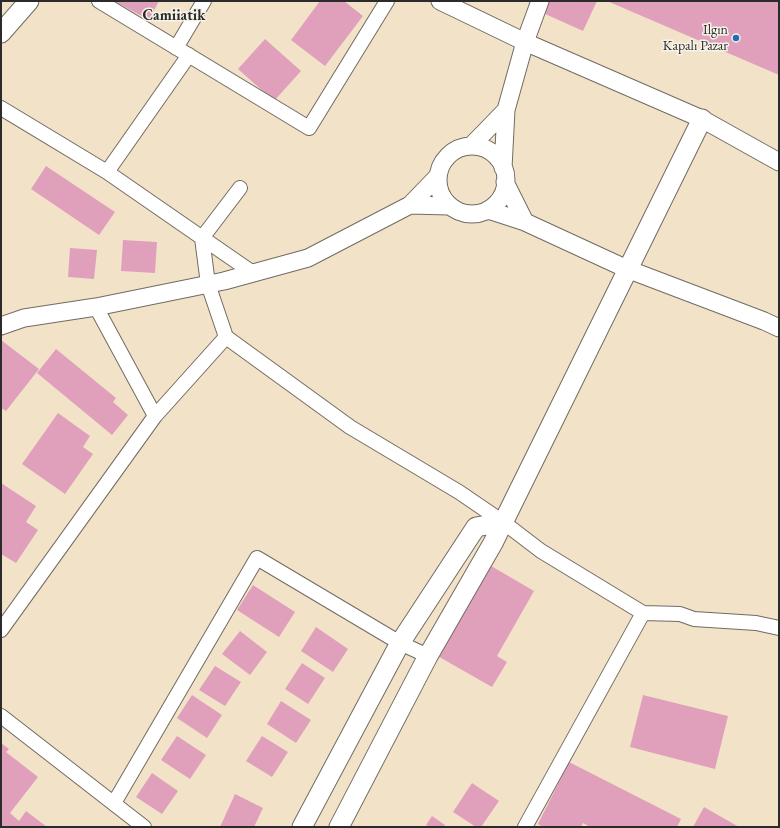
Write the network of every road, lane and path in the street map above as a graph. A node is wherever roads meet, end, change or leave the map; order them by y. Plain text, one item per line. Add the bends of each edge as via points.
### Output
1 (28, 1) edge
2 (99, 1) edge
3 (204, 1) edge
4 (387, 1) edge
5 (440, 1) edge
6 (540, 1) edge
7 (1, 33) edge
8 (524, 42) junction
9 (176, 48) junction
10 (189, 55) junction
11 (1, 108) edge
12 (506, 110) junction
13 (702, 120) junction
14 (472, 146) junction
15 (779, 162) edge
16 (106, 172) junction
17 (504, 175) junction
18 (438, 176) junction
19 (240, 188) dead end
20 (410, 205) junction
21 (449, 206) junction
22 (488, 210) junction
23 (524, 222) junction
24 (202, 238) junction
25 (627, 269) junction
26 (253, 273) junction
27 (208, 284) junction
28 (96, 307) junction
29 (1, 326) edge
30 (779, 328) edge
31 (226, 337) junction
32 (155, 416) junction
33 (503, 522) junction
34 (643, 613) junction
35 (779, 628) edge
36 (1, 630) edge
37 (400, 643) junction
38 (428, 656) junction
39 (1, 716) edge
40 (114, 803) junction
41 (144, 827) edge
42 (302, 827) edge
43 (339, 827) edge
44 (525, 827) edge

1 - 7 main road
2 - 9 street
3 - 9 street
4 - 10 street via 309,128
5 - 8 street
6 - 8 street
8 - 12 street
8 - 13 street
9 - 10 street
10 - 16 street
11 - 16 street
12 - 14 street
12 - 17 street
13 - 15 street
13 - 25 main road
14 - 17 street via 488,149 500,161
14 - 18 street via 456,149 444,160
16 - 24 street
17 - 22 street via 504,192
17 - 23 street
18 - 20 street
18 - 21 street via 439,192
19 - 24 street
20 - 21 street
20 - 26 street via 308,258
21 - 22 street via 463,214 480,214
22 - 23 street
23 - 25 street
24 - 26 street
24 - 27 street
25 - 30 street
25 - 33 main road
26 - 27 street
27 - 28 street
27 - 31 street
28 - 29 street via 24,318
28 - 32 street
31 - 32 street
31 - 33 street via 350,427 459,492
32 - 36 street
33 - 34 street via 541,551
33 - 37 main road via 476,526
33 - 38 main road
34 - 35 street via 680,614 694,619 756,623
34 - 44 street
37 - 38 street
37 - 40 street via 257,558
37 - 42 main road
38 - 43 main road
39 - 40 street
40 - 41 street

